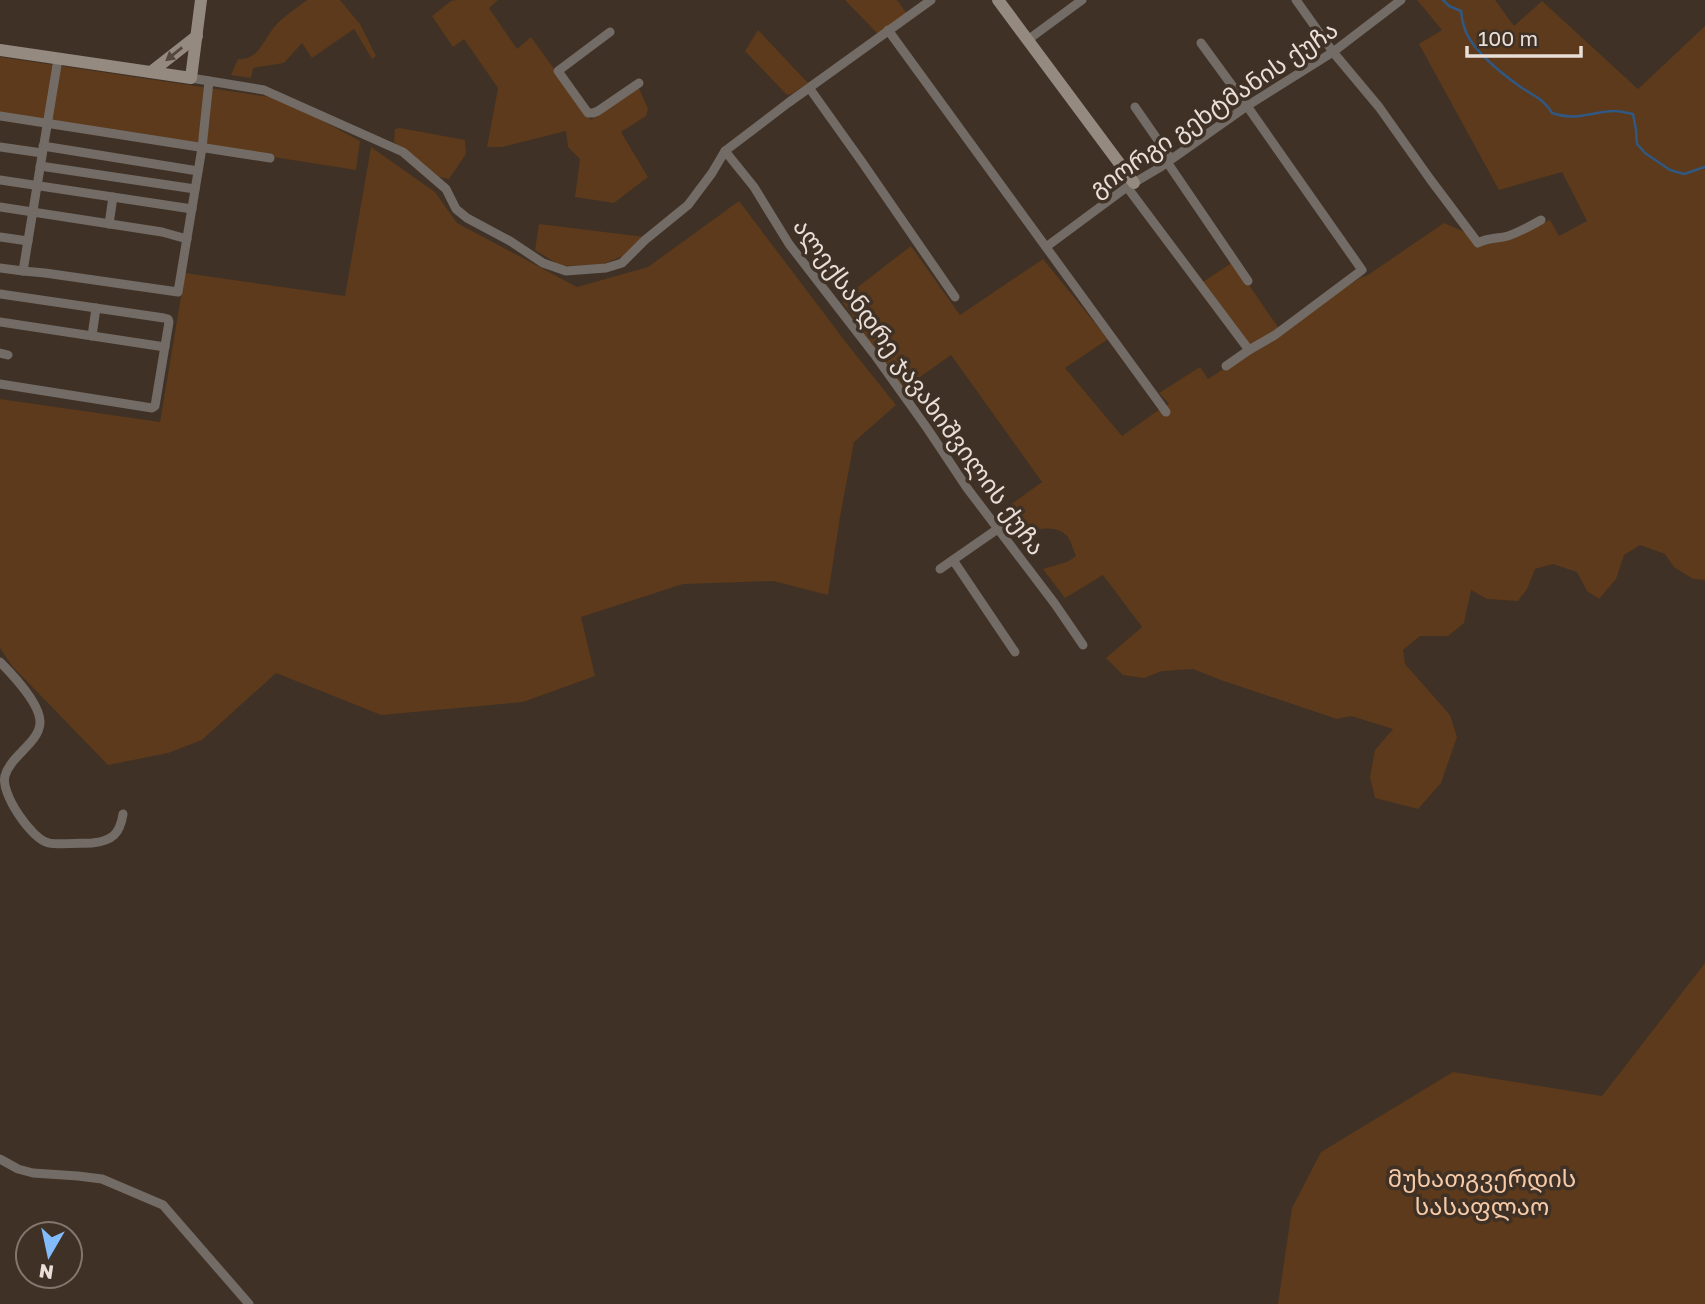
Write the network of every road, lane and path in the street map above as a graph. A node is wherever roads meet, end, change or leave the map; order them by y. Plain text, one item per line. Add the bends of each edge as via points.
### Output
1 (201, 0) edge
2 (931, 0) edge
3 (998, 0) edge
4 (1082, 0) edge
5 (1296, 0) edge
6 (1401, 0) edge
7 (888, 30) junction
8 (610, 32) dead end
9 (197, 36) junction
10 (1029, 39) junction
11 (1201, 43) dead end
12 (0, 50) edge
13 (1333, 52) junction
14 (58, 59) junction
15 (152, 72) junction
16 (191, 78) junction
17 (209, 81) junction
18 (639, 83) dead end
19 (810, 89) junction
20 (1247, 106) junction
21 (1135, 107) dead end
22 (0, 116) edge
23 (47, 123) junction
24 (0, 147) edge
25 (202, 148) junction
26 (43, 150) junction
27 (725, 151) junction
28 (270, 158) dead end
29 (1169, 160) junction
30 (40, 166) junction
31 (198, 171) junction
32 (0, 180) edge
33 (1131, 185) junction
34 (37, 186) junction
35 (195, 189) junction
36 (113, 197) junction
37 (0, 207) edge
38 (192, 209) junction
39 (33, 212) junction
40 (1541, 220) dead end
41 (109, 224) junction
42 (0, 237) edge
43 (187, 239) junction
44 (28, 241) junction
45 (1046, 247) junction
46 (0, 268) edge
47 (23, 271) junction
48 (1248, 281) dead end
49 (0, 294) edge
50 (955, 298) dead end
51 (96, 308) junction
52 (0, 322) edge
53 (92, 336) junction
54 (165, 347) junction
55 (1249, 350) junction
56 (1226, 366) dead end
57 (0, 384) edge
58 (1166, 412) dead end
59 (999, 528) junction
60 (953, 560) junction
61 (940, 569) dead end
62 (1083, 645) dead end
63 (1015, 652) dead end
64 (0, 662) edge
65 (123, 814) dead end
66 (0, 1160) edge
67 (249, 1304) edge

1 - 9 street
2 - 7 street
3 - 10 street
4 - 10 street
5 - 13 street
6 - 13 street, გიორგი გეხტმანის ქუჩა
7 - 19 street
7 - 45 street
8 - 18 street via 558,71 591,114
9 -> 15 street
9 - 16 street
10 - 33 street
11 - 20 street
12 - 14 street
13 - 20 street, გიორგი გეხტმანის ქუჩა
13 - 40 street via 1478,243 1525,230
14 - 15 street
14 - 23 street
15 - 16 street
16 - 17 street
17 - 25 street
17 - 27 street via 264,90 403,152 446,189 455,211 543,263 566,271 622,263 688,205
19 - 27 street
19 - 50 street
20 - 29 street, გიორგი გეხტმანის ქუჩა
20 - 55 street via 1362,270
21 - 29 street
22 - 23 street
23 - 25 street
23 - 26 street
24 - 26 street
25 - 28 street
25 - 31 street
26 - 30 street
26 - 31 street
27 - 59 street, ალექსანდრე ჯავახიშვილის ქუჩა
29 - 33 street, გიორგი გეხტმანის ქუჩა
29 - 48 street
30 - 34 street
30 - 35 street
31 - 35 street
32 - 34 street
33 - 45 street, გიორგი გეხტმანის ქუჩა
33 - 55 street
34 - 36 street
34 - 39 street
35 - 38 street
36 - 38 street
36 - 41 street
37 - 39 street
38 - 43 street
39 - 41 street
39 - 44 street
41 - 43 street
42 - 44 street
43 - 47 street via 178,292
44 - 47 street
45 - 58 street
46 - 47 street
49 - 51 street
51 - 53 street
51 - 54 street via 168,319
52 - 53 street
53 - 54 street
54 - 57 street via 152,408
55 - 56 street
59 - 60 street
59 - 62 street, ალექსანდრე ჯავახიშვილის ქუჩა
60 - 61 street
60 - 63 street
64 - 65 street via 30,697 41,721 35,737 4,777 9,800 18,813 48,844 102,842 113,837
66 - 67 street via 33,1174 102,1179 163,1205

